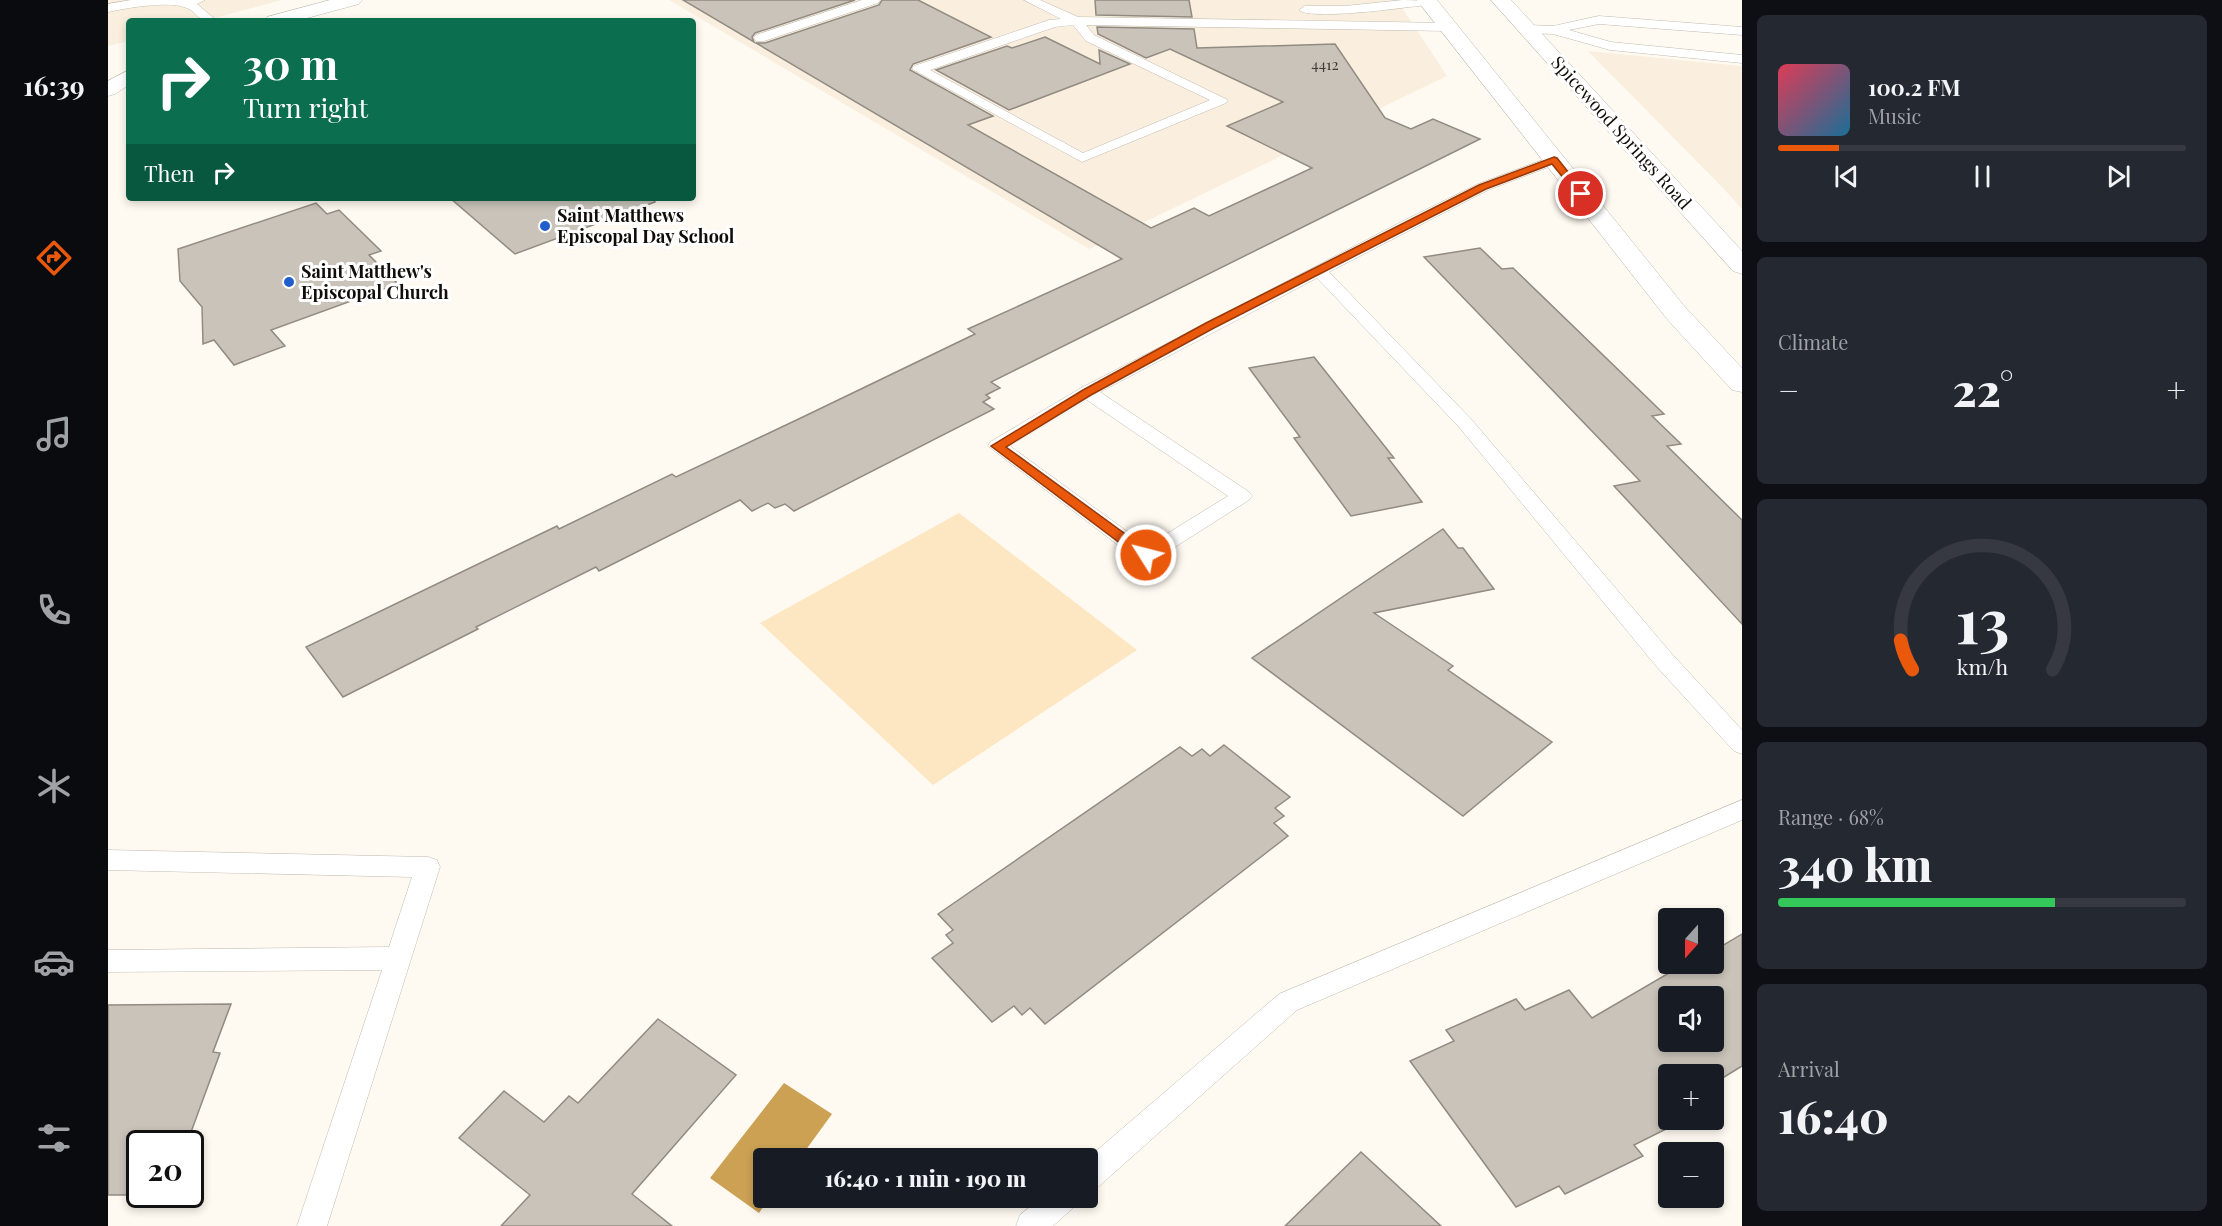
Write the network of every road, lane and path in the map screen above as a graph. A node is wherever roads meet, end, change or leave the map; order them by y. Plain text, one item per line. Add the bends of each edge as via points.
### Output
1 (352, 0) edge
2 (1030, 0) edge
3 (1427, 0) edge
4 (1501, 0) edge
5 (867, 1) edge
6 (194, 2) edge
7 (329, 3) edge
8 (1342, 5) edge
9 (108, 8) edge
10 (1288, 10) dead end
11 (208, 18) edge
12 (283, 18) edge
13 (1076, 21) junction
14 (1448, 27) junction
15 (1527, 29) junction
16 (1553, 30) junction
17 (1736, 30) edge
18 (760, 38) dead end
19 (1740, 59) edge
20 (126, 62) edge
21 (108, 67) edge
22 (1742, 77) edge
23 (126, 78) edge
24 (108, 90) edge
25 (1554, 160) junction
26 (1742, 266) edge
27 (1318, 270) junction
28 (1732, 368) edge
29 (1742, 384) edge
30 (1087, 392) junction
31 (1742, 745) edge
32 (1742, 810) edge
33 (108, 860) edge
34 (397, 958) junction
35 (108, 961) edge
36 (1098, 1168) edge
37 (1051, 1208) edge
38 (312, 1226) edge
39 (1031, 1226) edge

1 - 7 main road
2 - 13 lane
3 - 8 lane
3 - 14 main road
4 - 15 main road, Spicewood Springs Road
5 - 18 lane
6 - 9 lane via 140,2
6 - 11 lane
7 - 12 main road
8 - 10 lane
13 - 13 lane via 1090,38 1221,100 1082,158 919,69 1053,23
13 - 14 lane
14 - 25 main road
15 - 16 lane
15 - 26 main road, Spicewood Springs Road
16 - 17 lane via 1599,20
16 - 19 lane via 1610,46
17 - 19 lane
19 - 22 lane
20 - 21 main road
23 - 24 main road
25 - 27 lane via 1483,187
25 - 28 main road via 1676,313
27 - 30 lane
27 - 31 lane via 1464,423 1664,660
28 - 29 main road
30 - 30 lane via 1232,490 1242,496 1146,555 997,446
32 - 36 lane via 1288,1002
33 - 34 lane via 428,867
34 - 35 lane
34 - 38 lane
37 - 39 lane

